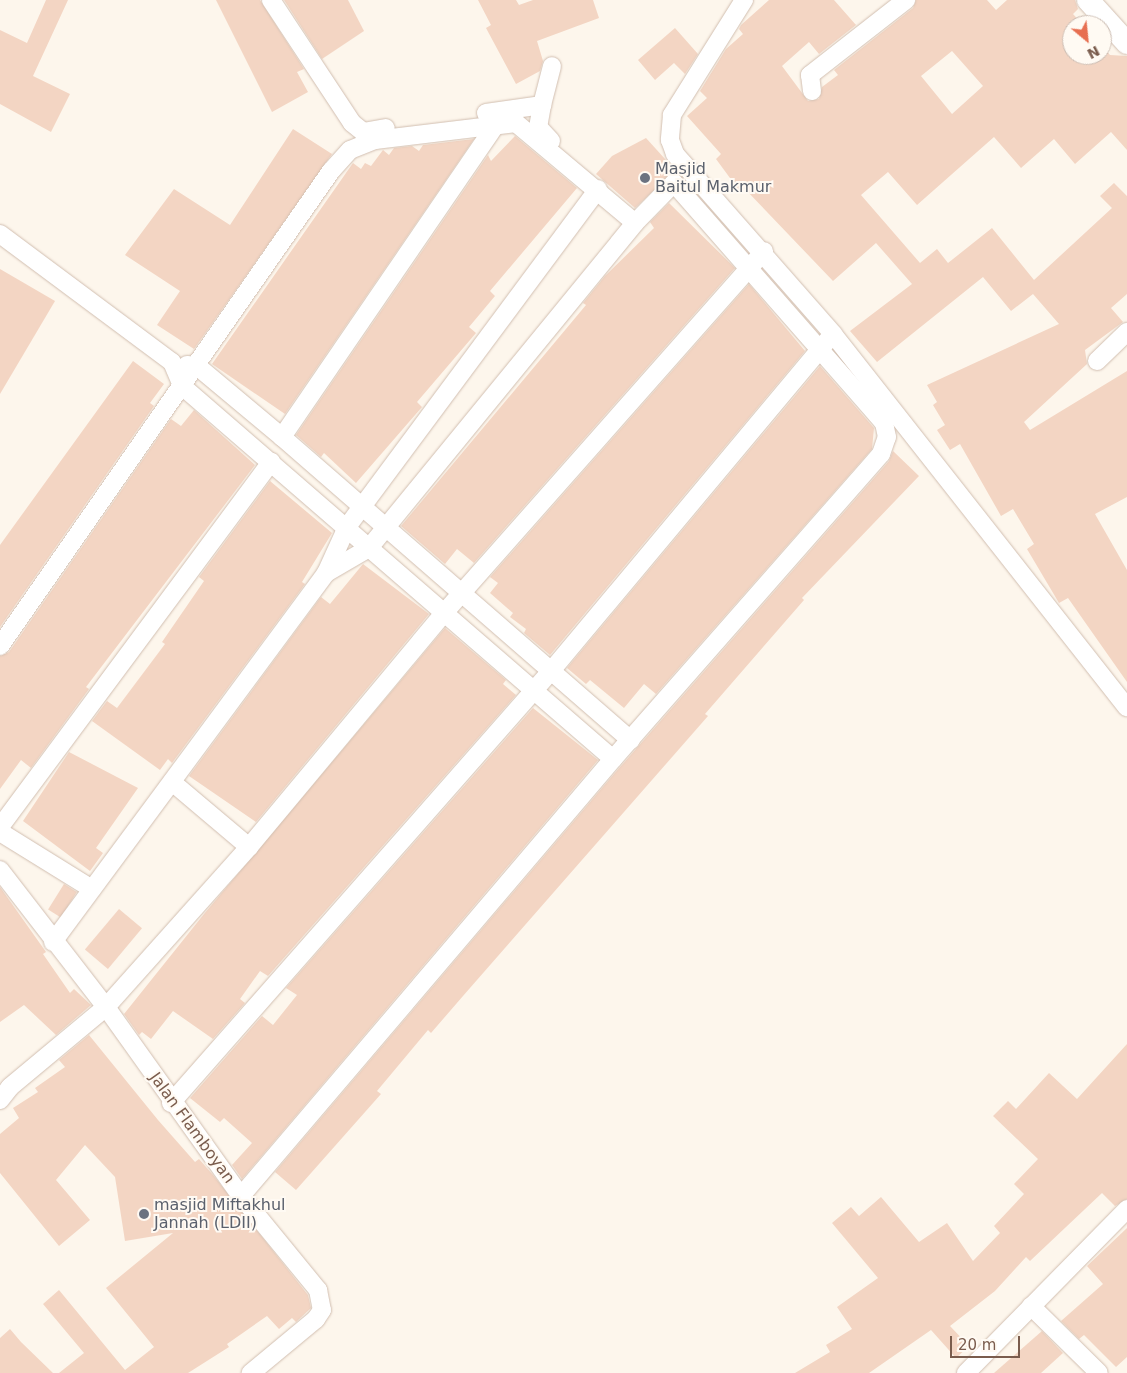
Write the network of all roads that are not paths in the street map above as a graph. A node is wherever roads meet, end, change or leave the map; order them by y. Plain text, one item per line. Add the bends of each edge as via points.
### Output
1 (271, 0) edge
2 (744, 0) edge
3 (906, 0) edge
4 (1088, 0) edge
5 (1127, 43) edge
6 (552, 66) dead end
7 (812, 90) dead end
8 (542, 105) junction
9 (498, 122) junction
10 (568, 156) dead end
11 (598, 189) junction
12 (635, 223) junction
13 (0, 234) edge
14 (764, 251) junction
15 (749, 268) junction
16 (1127, 332) edge
17 (833, 334) junction
18 (819, 348) junction
19 (1097, 360) dead end
20 (172, 362) junction
21 (198, 366) junction
22 (182, 386) junction
23 (282, 437) junction
24 (271, 462) junction
25 (363, 507) junction
26 (348, 527) junction
27 (387, 528) junction
28 (369, 548) junction
29 (326, 573) junction
30 (462, 594) junction
31 (444, 613) junction
32 (0, 646) edge
33 (551, 671) junction
34 (534, 690) junction
35 (1127, 707) edge
36 (631, 740) junction
37 (614, 759) junction
38 (172, 782) junction
39 (0, 827) edge
40 (0, 832) edge
41 (249, 847) junction
42 (0, 870) edge
43 (92, 890) junction
44 (53, 942) junction
45 (106, 1007) junction
46 (3, 1087) edge
47 (172, 1103) junction
48 (241, 1196) junction
49 (1127, 1209) edge
50 (1031, 1306) junction
51 (251, 1373) edge
52 (966, 1373) edge
53 (1099, 1373) edge

1 - 8 street via 352,123 362,132
2 - 14 street via 672,115 670,140 680,163
3 - 7 street via 810,75
4 - 5 street
6 - 8 street
8 - 10 street via 540,132
9 - 11 street via 523,127
9 - 21 street via 375,140 350,150 331,171
9 - 23 street
11 - 12 street
11 - 25 street
12 - 15 street via 674,182
12 - 27 street
13 - 20 street
14 - 15 street
14 - 17 street
15 - 18 street
15 - 30 street
16 - 19 street
17 - 18 street
17 - 35 street
18 - 33 street
18 - 36 street via 884,423 886,445
20 - 21 street
20 - 22 street
21 - 22 street
21 - 23 street
22 - 24 street
22 - 32 street
23 - 25 street
24 - 26 street
24 - 39 street
25 - 26 street
25 - 27 street
26 - 28 street
26 - 29 street
27 - 28 street
27 - 30 street
28 - 29 street
28 - 31 street
29 - 38 street
30 - 31 street
30 - 33 street
31 - 34 street
31 - 41 street
33 - 34 street
33 - 36 street
34 - 37 street
34 - 47 street
36 - 37 street
37 - 48 street
38 - 41 street
38 - 43 street
40 - 43 street
41 - 45 street
42 - 44 street, Jalan Flamboyan
43 - 44 street
44 - 45 street, Jalan Flamboyan
45 - 46 street
45 - 47 street, Jalan Flamboyan
47 - 48 street, Jalan Flamboyan
48 - 51 street, Jalan Flamboyan via 318,1290 322,1300 322,1310 316,1319
49 - 50 street
50 - 52 street
50 - 53 street

